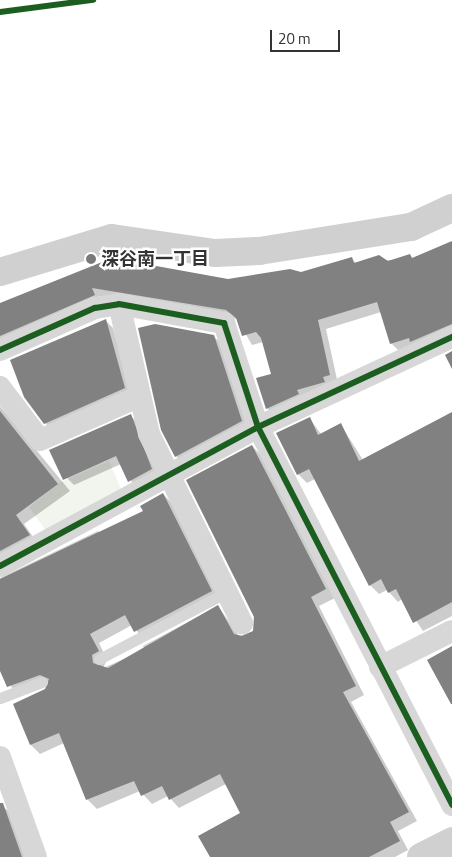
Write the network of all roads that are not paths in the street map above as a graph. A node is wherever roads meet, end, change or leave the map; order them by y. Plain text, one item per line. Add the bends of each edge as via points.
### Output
1 (452, 209) edge
2 (0, 272) edge
3 (119, 304) junction
4 (452, 337) edge
5 (0, 350) edge
6 (0, 388) edge
7 (140, 396) junction
8 (258, 427) junction
9 (167, 477) junction
10 (0, 566) edge
11 (225, 593) junction
12 (242, 623) dead end
13 (452, 631) edge
14 (99, 659) dead end
15 (380, 667) junction
16 (42, 682) dead end
17 (0, 698) edge
18 (0, 757) edge
19 (4, 780) edge
20 (452, 805) edge
21 (452, 841) edge
22 (36, 857) edge
23 (421, 857) edge

1 - 2 street via 411,227 259,252 215,253 112,238
3 - 5 street via 95,308
3 - 7 street
3 - 8 street via 224,323
4 - 8 street
6 - 7 street via 40,440
7 - 9 street
8 - 9 street
8 - 15 street
9 - 10 street
9 - 11 street
11 - 12 street
11 - 14 lane
13 - 15 street
15 - 20 street
16 - 17 lane
18 - 19 street
19 - 22 street
21 - 23 street

